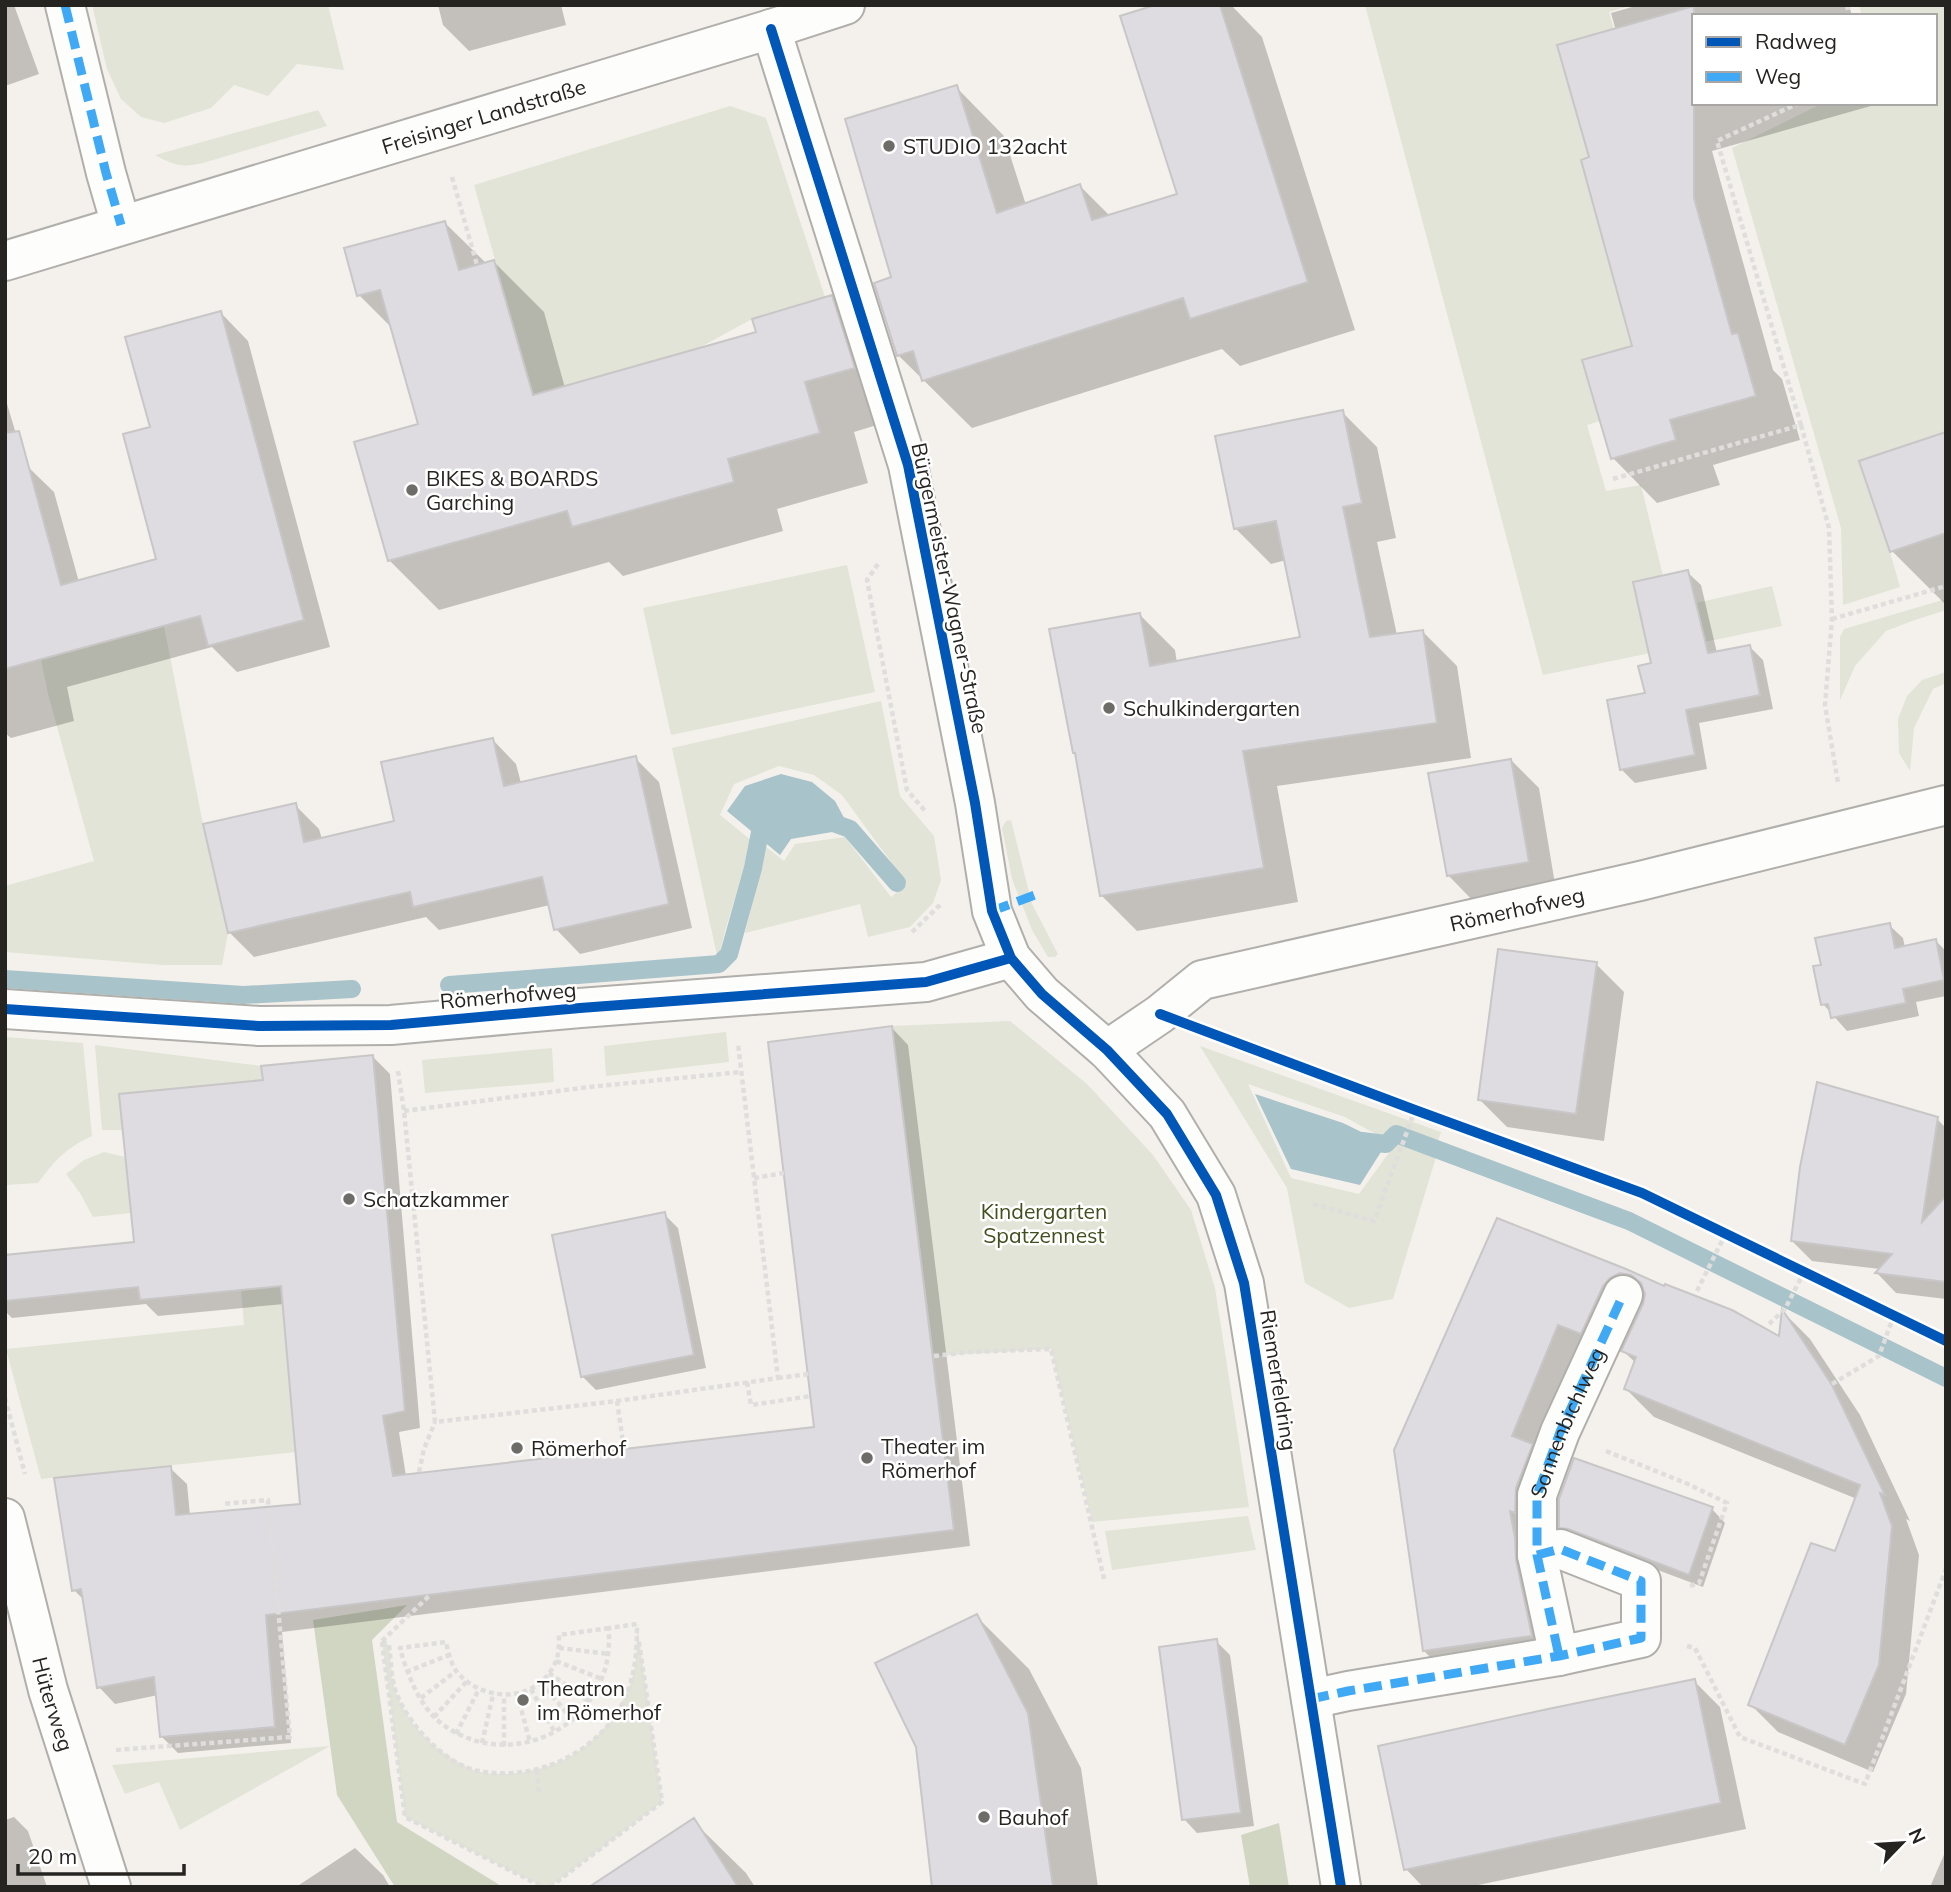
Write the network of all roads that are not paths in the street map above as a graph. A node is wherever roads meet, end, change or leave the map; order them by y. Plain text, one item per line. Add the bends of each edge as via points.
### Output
1 (65, 5) edge
2 (845, 5) edge
3 (771, 29) junction
4 (121, 225) junction
5 (5, 261) edge
6 (1946, 805) edge
7 (1011, 958) junction
8 (5, 1009) edge
9 (1107, 1050) junction
10 (1622, 1295) dead end
11 (5, 1518) edge
12 (1537, 1555) junction
13 (1559, 1656) junction
14 (1311, 1699) junction
15 (111, 1887) edge
16 (1341, 1887) edge

1 - 4 street
2 - 3 street, Freisinger Landstraße
3 - 4 street, Freisinger Landstraße
3 - 7 street, Bürgermeister-Wagner-Straße via 908,465 992,911
4 - 5 street, Freisinger Landstraße
6 - 9 street, Römerhofweg via 1640,881 1202,980
7 - 8 street, Römerhofweg via 926,982 391,1025 259,1026
7 - 9 street, Riemerfeldring via 1042,994
9 - 14 street, Riemerfeldring via 1167,1114 1209,1183 1240,1270
10 - 12 street, Sonnenbichlweg via 1537,1495
11 - 15 street, Hüterweg via 48,1690
12 - 13 street, Sonnenbichlweg
12 - 13 street via 1560,1549 1641,1580 1641,1622
13 - 14 street
14 - 16 street, Riemerfeldring

